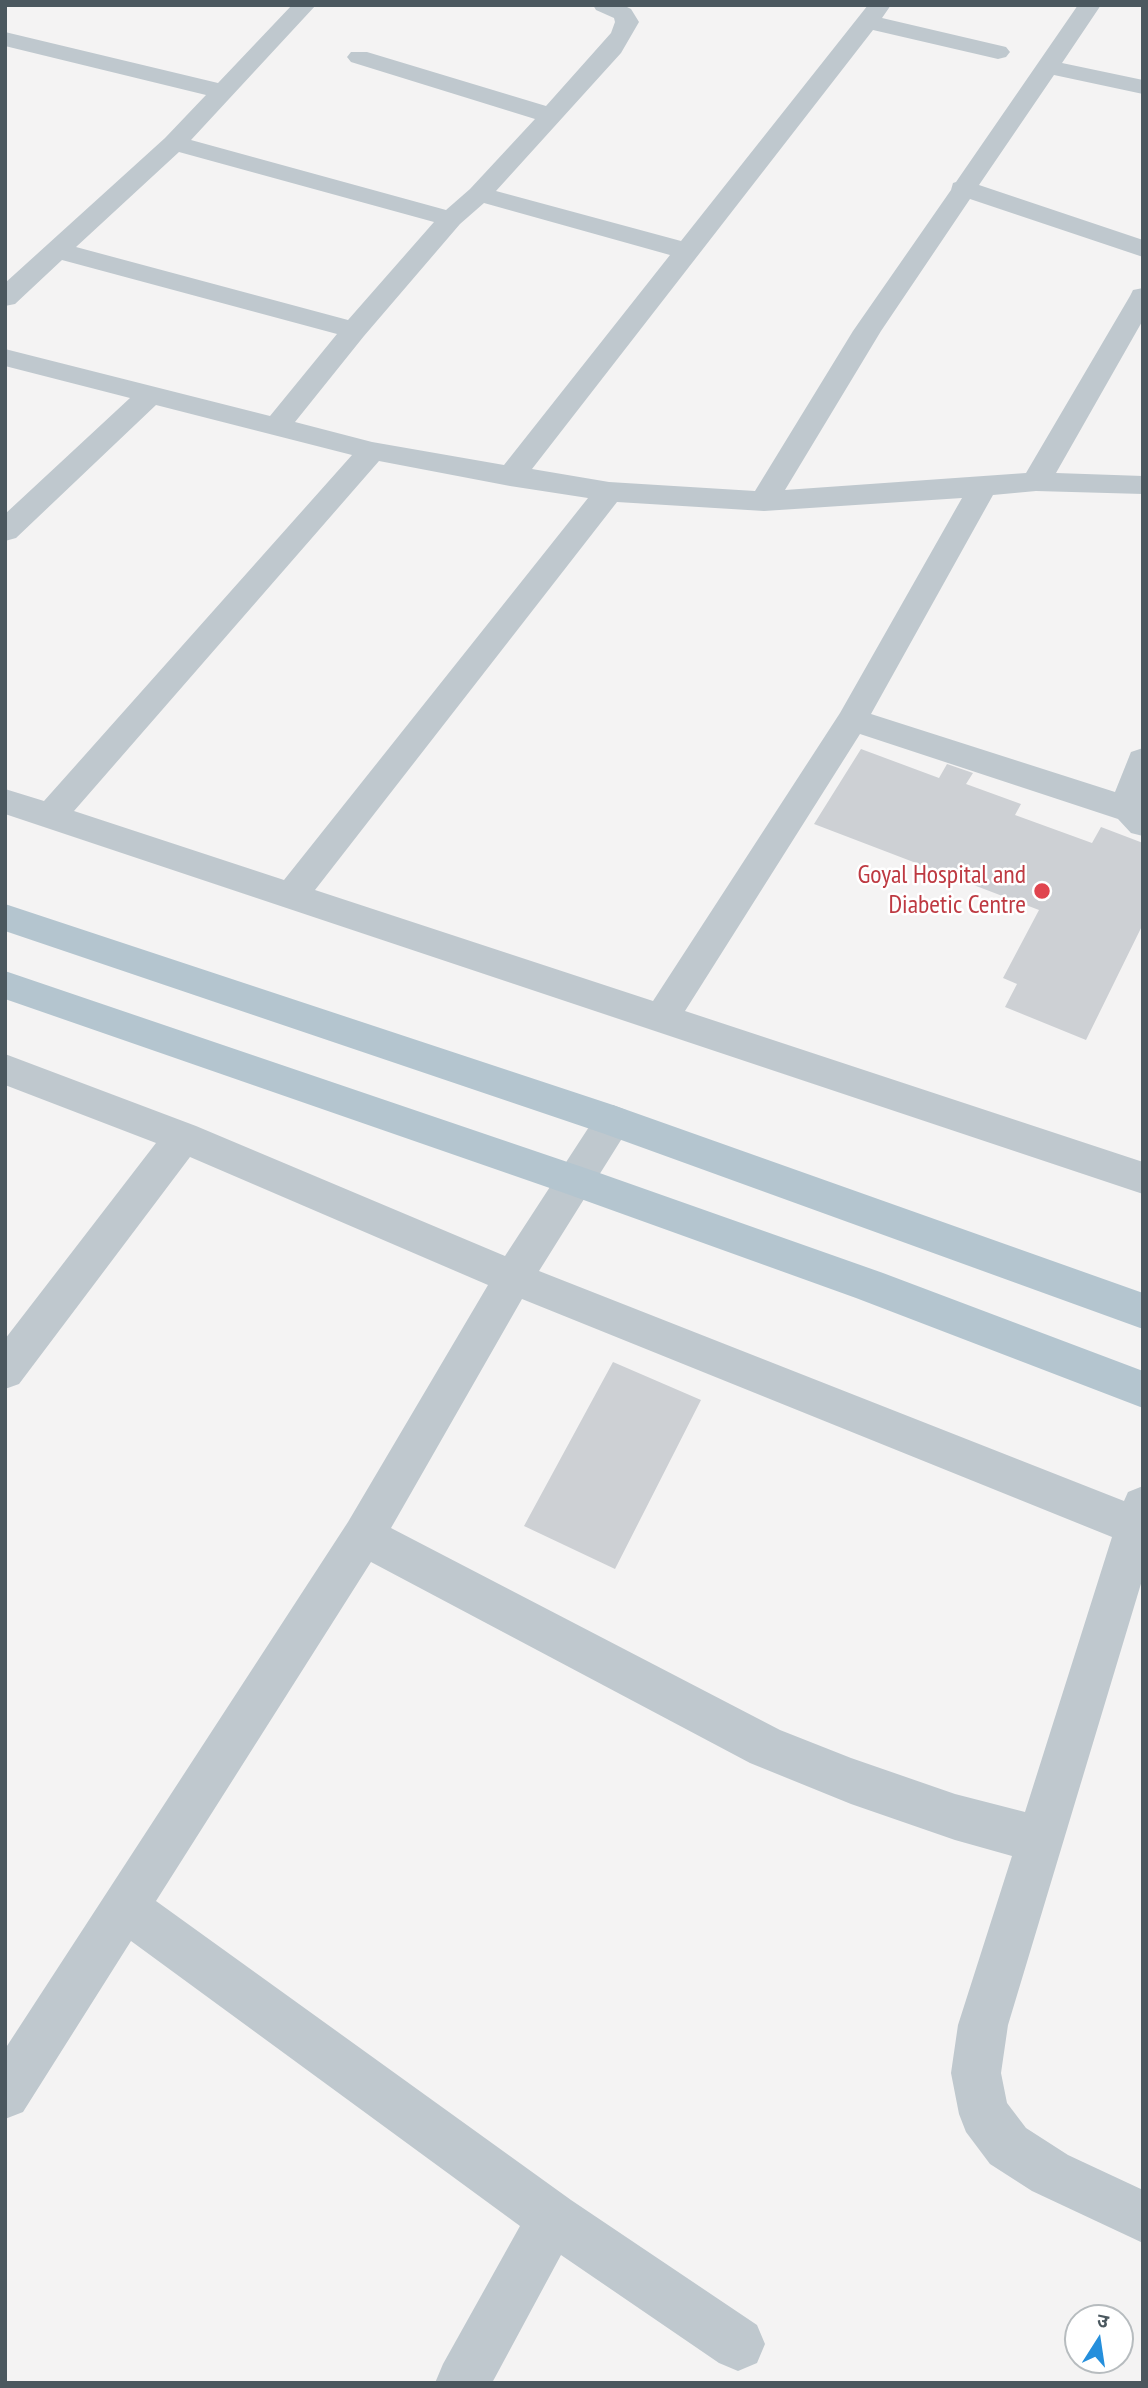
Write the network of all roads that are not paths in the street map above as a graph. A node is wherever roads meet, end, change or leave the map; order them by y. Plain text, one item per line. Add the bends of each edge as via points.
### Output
1 (305, 5) edge
2 (604, 5) edge
3 (1090, 5) edge
4 (873, 13) edge
5 (10, 45) edge
6 (998, 52) dead end
7 (359, 57) dead end
8 (1049, 67) junction
9 (1143, 87) edge
10 (221, 92) junction
11 (552, 116) junction
12 (174, 144) junction
13 (962, 188) junction
14 (479, 194) junction
15 (451, 219) junction
16 (1143, 249) edge
17 (59, 251) junction
18 (686, 251) junction
19 (1143, 296) edge
20 (5, 299) edge
21 (354, 330) junction
22 (5, 357) edge
23 (151, 394) junction
24 (277, 426) junction
25 (372, 451) junction
26 (510, 477) junction
27 (1037, 482) junction
28 (1143, 485) edge
29 (982, 488) junction
30 (609, 492) junction
31 (764, 501) junction
32 (5, 531) edge
33 (852, 720) junction
34 (1143, 760) edge
35 (5, 801) edge
36 (50, 816) junction
37 (1136, 817) edge
38 (291, 896) junction
39 (5, 918) edge
40 (5, 985) edge
41 (663, 1017) junction
42 (5, 1069) edge
43 (613, 1121) junction
44 (183, 1137) junction
45 (1143, 1178) edge
46 (577, 1181) junction
47 (513, 1278) junction
48 (1143, 1311) edge
49 (12, 1351) edge
50 (1143, 1390) edge
51 (1141, 1521) edge
52 (363, 1536) junction
53 (1041, 1840) junction
54 (124, 1907) junction
55 (5, 2094) edge
56 (1143, 2217) edge
57 (553, 2218) junction
58 (738, 2344) dead end
59 (462, 2383) edge

1 - 10 street
2 - 11 street via 623,14 624,33
3 - 8 street
4 - 6 street
4 - 18 street
5 - 10 street
7 - 11 street
8 - 9 street
8 - 13 street
10 - 12 street
11 - 14 street
12 - 15 street
12 - 17 street
13 - 16 street
13 - 31 street via 836,380
14 - 15 street
14 - 18 street
15 - 21 street
17 - 20 street
17 - 21 street
18 - 26 street
19 - 27 street
21 - 24 street
22 - 23 street
23 - 24 street
23 - 32 street
24 - 25 street
25 - 26 street
25 - 36 street
26 - 30 street
27 - 28 street
27 - 29 street
29 - 31 street
29 - 33 street
30 - 31 street
30 - 38 street
33 - 37 street
33 - 41 street
34 - 37 street via 1130,793
35 - 36 street
36 - 38 street
38 - 41 street
39 - 43 main road
40 - 46 main road
41 - 45 street
42 - 44 street
43 - 46 street
43 - 48 main road
44 - 47 street
44 - 49 street
46 - 47 street
46 - 50 main road via 869,1285
47 - 51 street
47 - 52 street
51 - 53 street
52 - 53 street via 766,1747 851,1782
52 - 54 street
53 - 56 street via 983,2025 975,2073 984,2114 1008,2146 1050,2173
54 - 55 street
54 - 57 street
57 - 58 street
57 - 59 street

